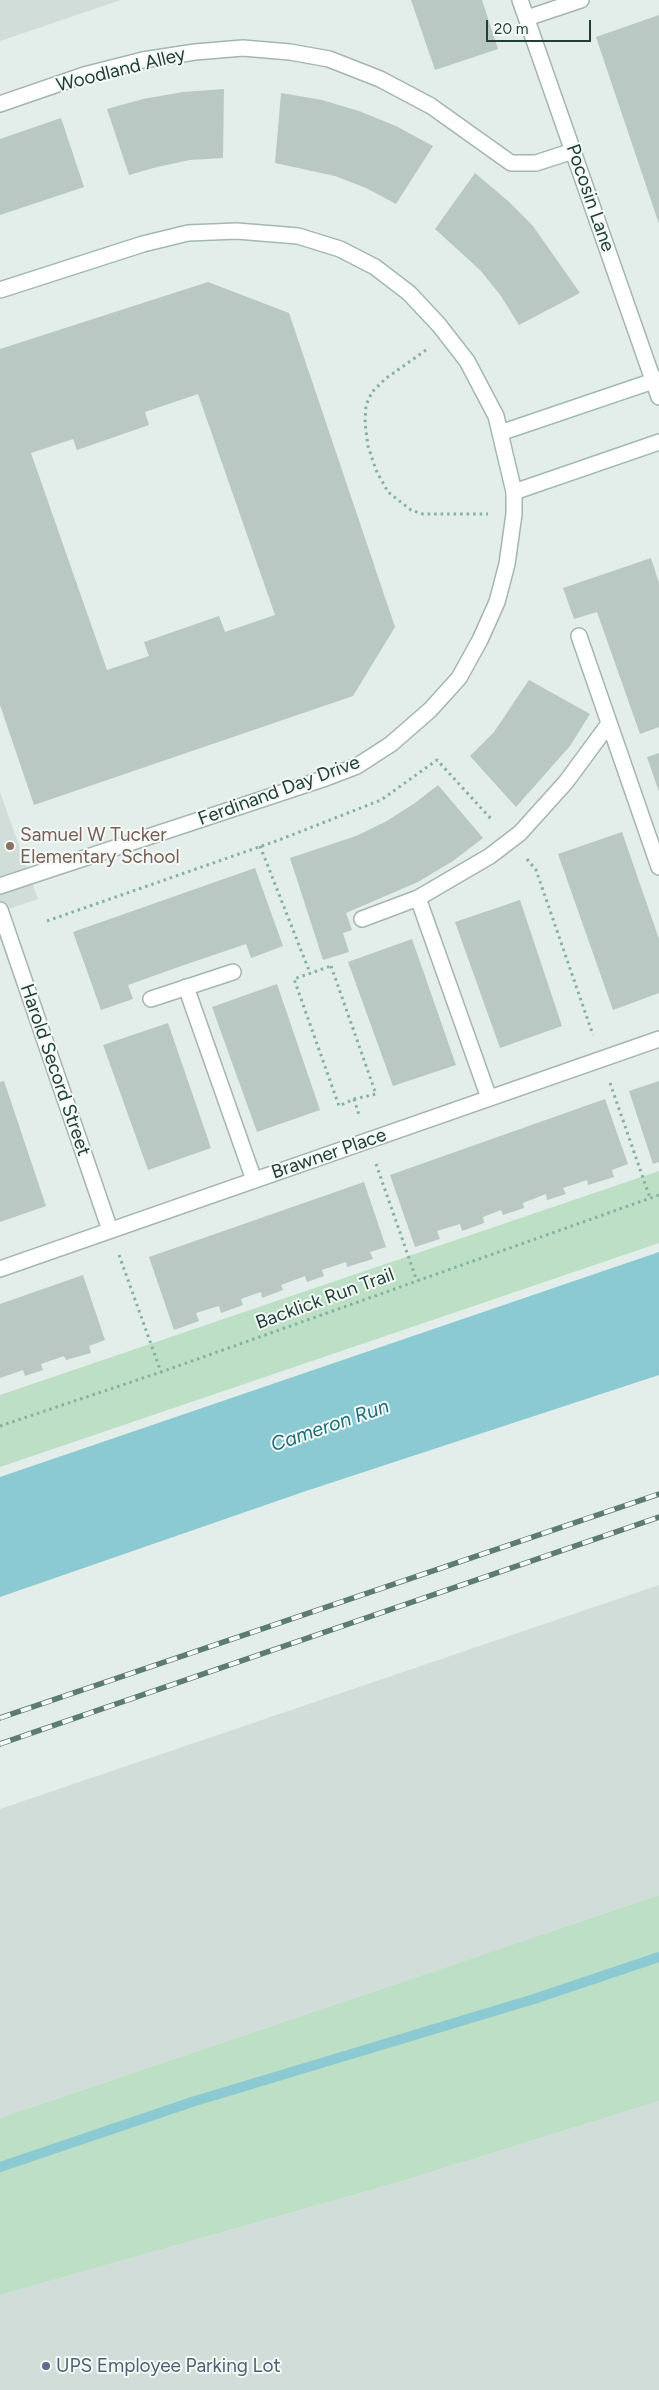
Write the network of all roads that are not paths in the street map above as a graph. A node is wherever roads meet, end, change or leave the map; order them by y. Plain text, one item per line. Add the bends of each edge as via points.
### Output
1 (520, 0) edge
2 (580, 0) edge
3 (527, 18) junction
4 (0, 104) edge
5 (573, 151) junction
6 (0, 290) edge
7 (656, 380) edge
8 (659, 397) edge
9 (500, 433) junction
10 (659, 442) edge
11 (514, 492) junction
12 (579, 636) dead end
13 (608, 725) junction
14 (659, 867) edge
15 (0, 886) edge
16 (418, 898) junction
17 (0, 910) edge
18 (362, 919) dead end
19 (233, 972) dead end
20 (186, 987) junction
21 (150, 999) dead end
22 (659, 1039) edge
23 (489, 1098) junction
24 (254, 1180) junction
25 (110, 1230) junction
26 (0, 1269) edge

1 - 3 street, Pocosin Lane
2 - 3 street
3 - 5 street, Pocosin Lane
4 - 5 street, Woodland Alley via 84,75 143,60 243,48 329,59 380,79 431,106 511,162 536,163
5 - 7 street, Pocosin Lane
6 - 9 street, Ferdinand Day Drive via 143,244 188,234 237,231 298,236 340,249 375,267 409,293 467,361 496,416
7 - 8 street, Pocosin Lane
7 - 9 street
9 - 11 street, Ferdinand Day Drive
10 - 11 street
11 - 15 street, Ferdinand Day Drive via 506,564 497,602 480,640 459,678 430,710 391,744 358,766 323,779
12 - 13 street
13 - 14 street
13 - 16 street via 566,782 520,833 462,873
16 - 18 street
16 - 23 street
17 - 25 street, Harold Secord Street
19 - 20 street
20 - 21 street
20 - 24 street
22 - 23 street, Brawner Place
23 - 24 street, Brawner Place
24 - 25 street, Brawner Place
25 - 26 street, Brawner Place

